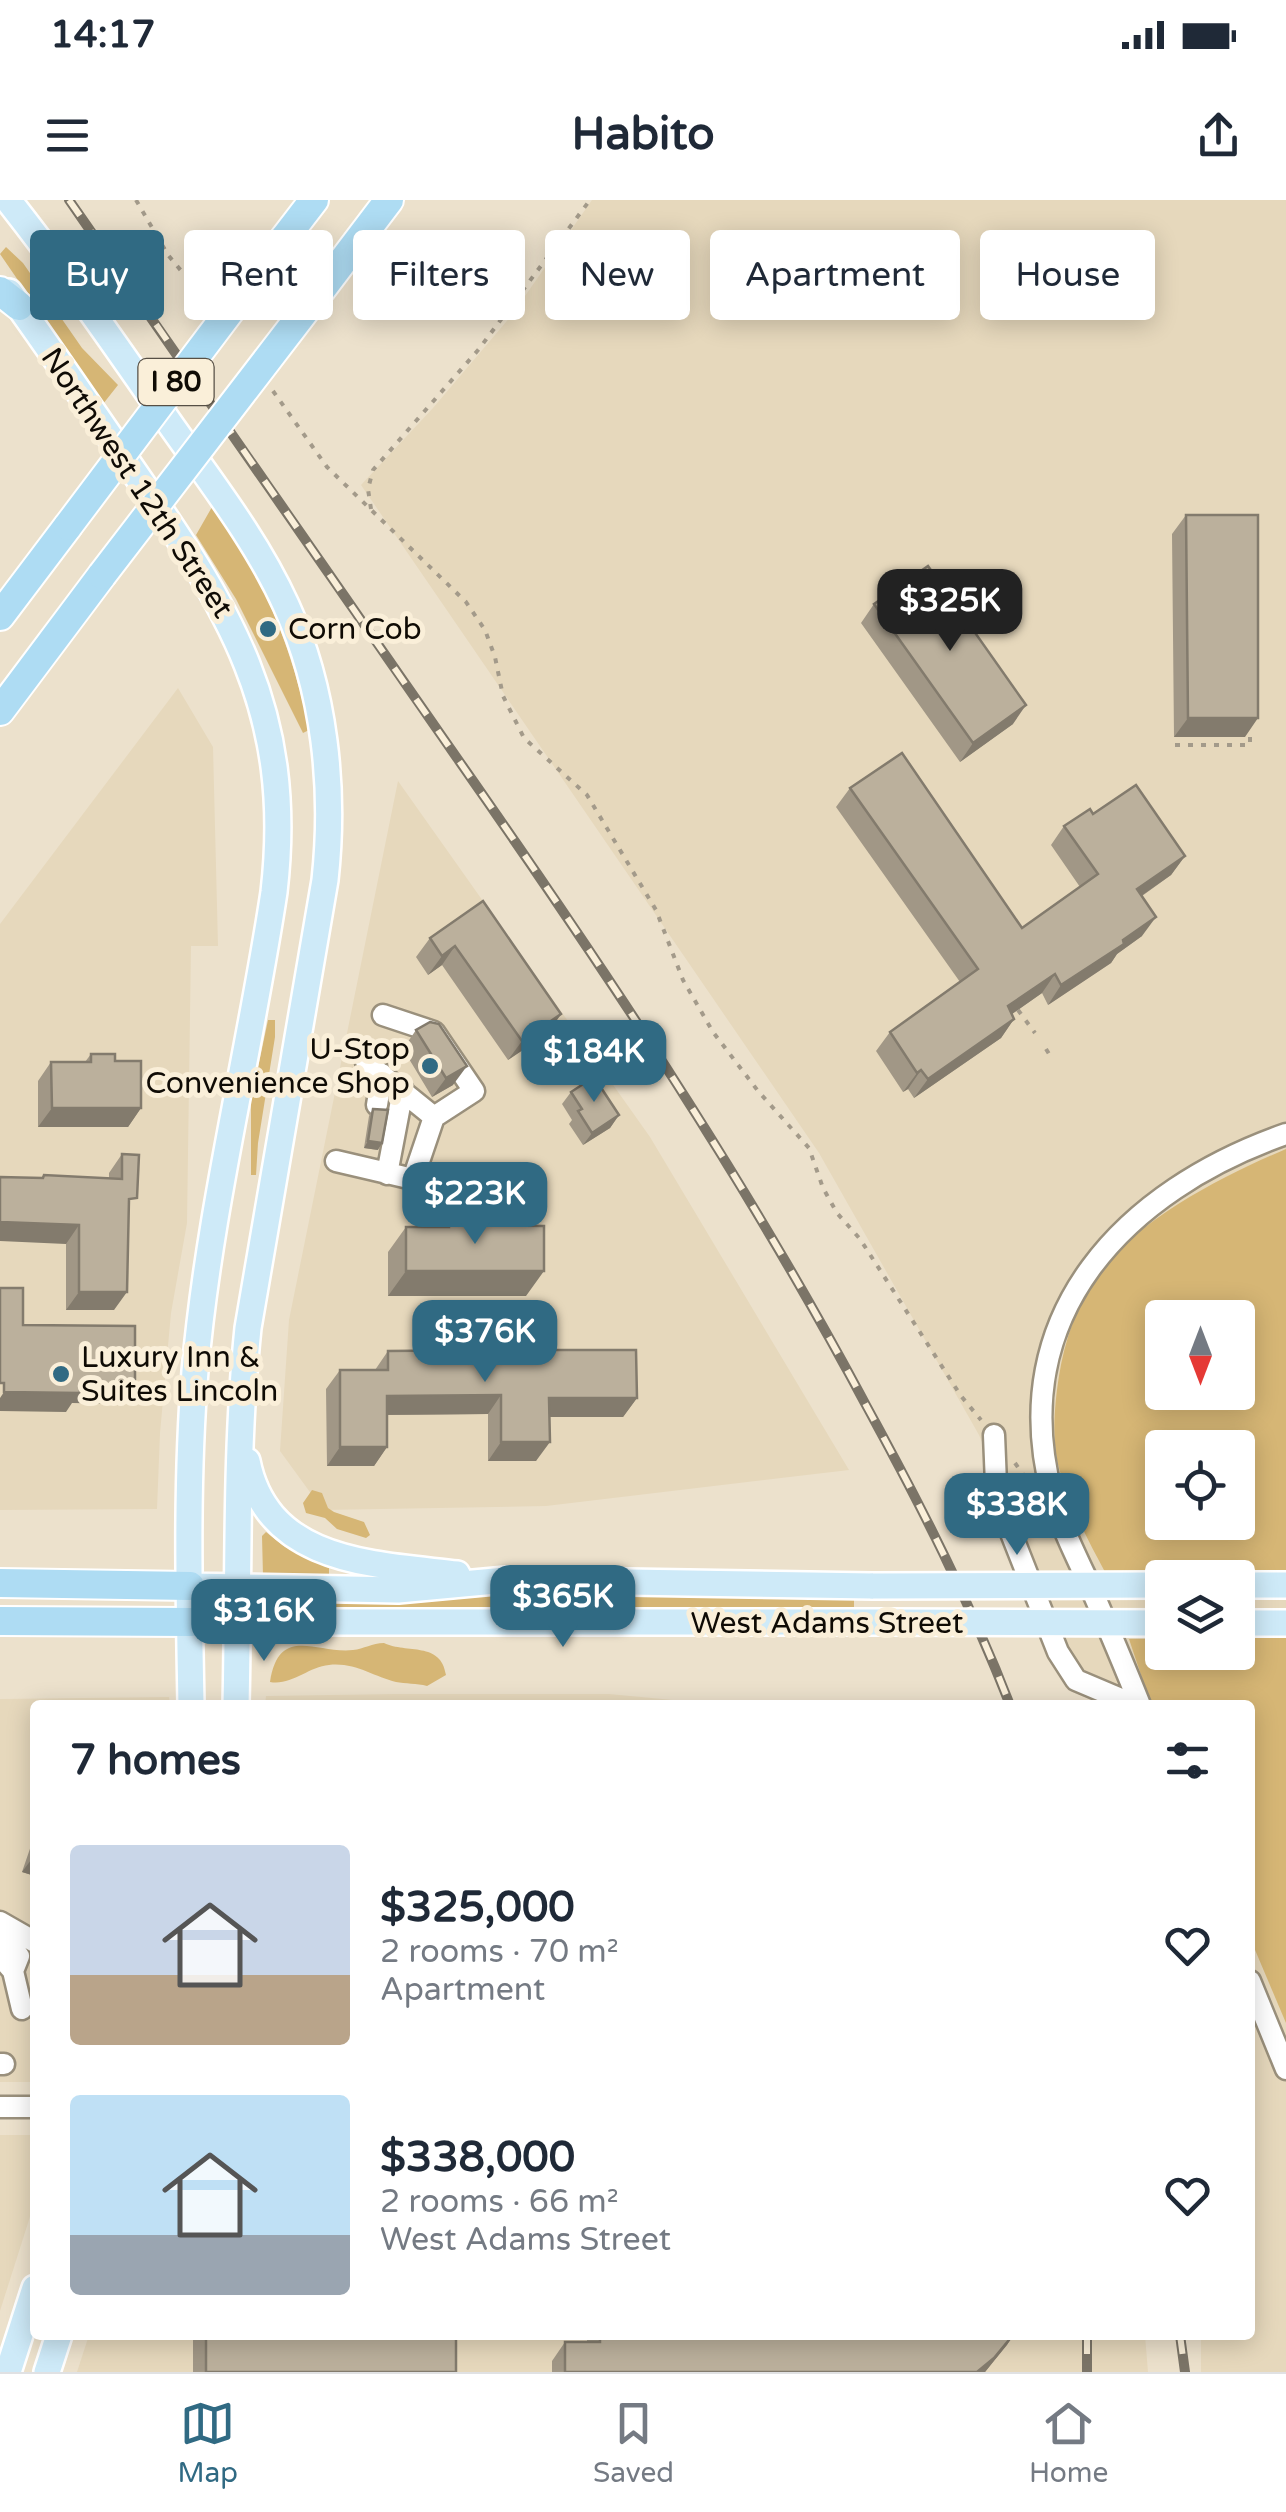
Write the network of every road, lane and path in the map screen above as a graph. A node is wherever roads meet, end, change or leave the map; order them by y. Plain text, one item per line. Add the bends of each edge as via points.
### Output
1 (136, 200) edge
2 (314, 200) edge
3 (389, 200) edge
4 (590, 200) edge
5 (8, 203) edge
6 (184, 275) edge
7 (0, 280) edge
8 (9, 298) edge
9 (273, 392) dead end
10 (371, 509) junction
11 (0, 616) edge
12 (0, 711) edge
13 (1250, 724) edge
14 (1212, 737) dead end
15 (1175, 745) dead end
16 (1212, 745) junction
17 (1018, 1010) edge
18 (383, 1015) dead end
19 (1034, 1034) dead end
20 (1046, 1049) dead end
21 (1051, 1057) dead end
22 (403, 1090) junction
23 (377, 1106) edge
24 (434, 1117) junction
25 (1286, 1134) edge
26 (336, 1161) dead end
27 (387, 1174) junction
28 (239, 1426) junction
29 (994, 1435) joint
30 (506, 1580) junction
31 (0, 1583) edge
32 (1145, 1585) edge
33 (1255, 1585) edge
34 (1286, 1585) edge
35 (190, 1586) junction
36 (238, 1589) junction
37 (0, 1621) edge
38 (191, 1622) junction
39 (238, 1622) junction
40 (1145, 1623) edge
41 (1255, 1623) edge
42 (1286, 1623) edge
43 (191, 1700) edge
44 (236, 1700) edge
45 (1126, 1700) edge
46 (1136, 1700) edge
47 (0, 1922) edge
48 (0, 1933) edge
49 (30, 1939) edge
50 (7, 1963) edge
51 (1255, 1992) edge
52 (22, 2009) dead end
53 (1286, 2069) edge
54 (0, 2107) edge
55 (30, 2107) edge
56 (30, 2304) edge
57 (57, 2340) edge
58 (8, 2372) edge
59 (46, 2372) edge

1 - 6 path
2 - 11 highway, I 80, bridge
3 - 12 highway, I 80, bridge
4 - 10 path via 479,349 373,470
5 - 28 main road, Northwest 12th Street via 252,542 292,618 317,707 328,786 325,880 248,1328
7 - 8 main road, Northwest 12th Street
8 - 35 main road, Northwest 12th Street via 179,537 230,622 255,682 277,790 274,892 198,1342
9 - 10 path via 328,467
10 - 29 path via 466,602 485,630 503,696 524,738 588,794 656,910 682,980 713,1032 809,1148 837,1213 960,1396
13 - 16 path via 1250,745
14 - 16 path
15 - 16 path
17 - 19 path
18 - 24 street via 434,1032 474,1091
20 - 21 path
22 - 23 street via 374,1068
22 - 24 street
22 - 27 street
24 - 27 street via 413,1180
25 - 46 street via 1210,1167 1120,1230 1066,1306 1048,1362 1043,1427 1052,1496
26 - 27 street via 368,1159
28 - 30 main road via 252,1485 265,1508 305,1542 378,1565
28 - 36 main road, Northwest 12th Street
29 - 45 street via 996,1484 1058,1652 1076,1680
30 - 32 main road, West Adams Street, bridge
30 - 36 main road, West Adams Street via 398,1590
31 - 35 highway
33 - 34 main road
35 - 36 main road, West Adams Street
35 - 38 main road, Northwest 12th Street
36 - 39 main road, Northwest 12th Street
37 - 38 highway
38 - 39 main road, West Adams Street
38 - 43 main road, Northwest 12th Street
39 - 40 main road, West Adams Street, bridge
39 - 44 main road, Northwest 12th Street
41 - 42 main road
47 - 49 street
48 - 50 street via 18,1956
50 - 52 street
51 - 53 street
54 - 55 street
56 - 58 main road
57 - 59 main road

